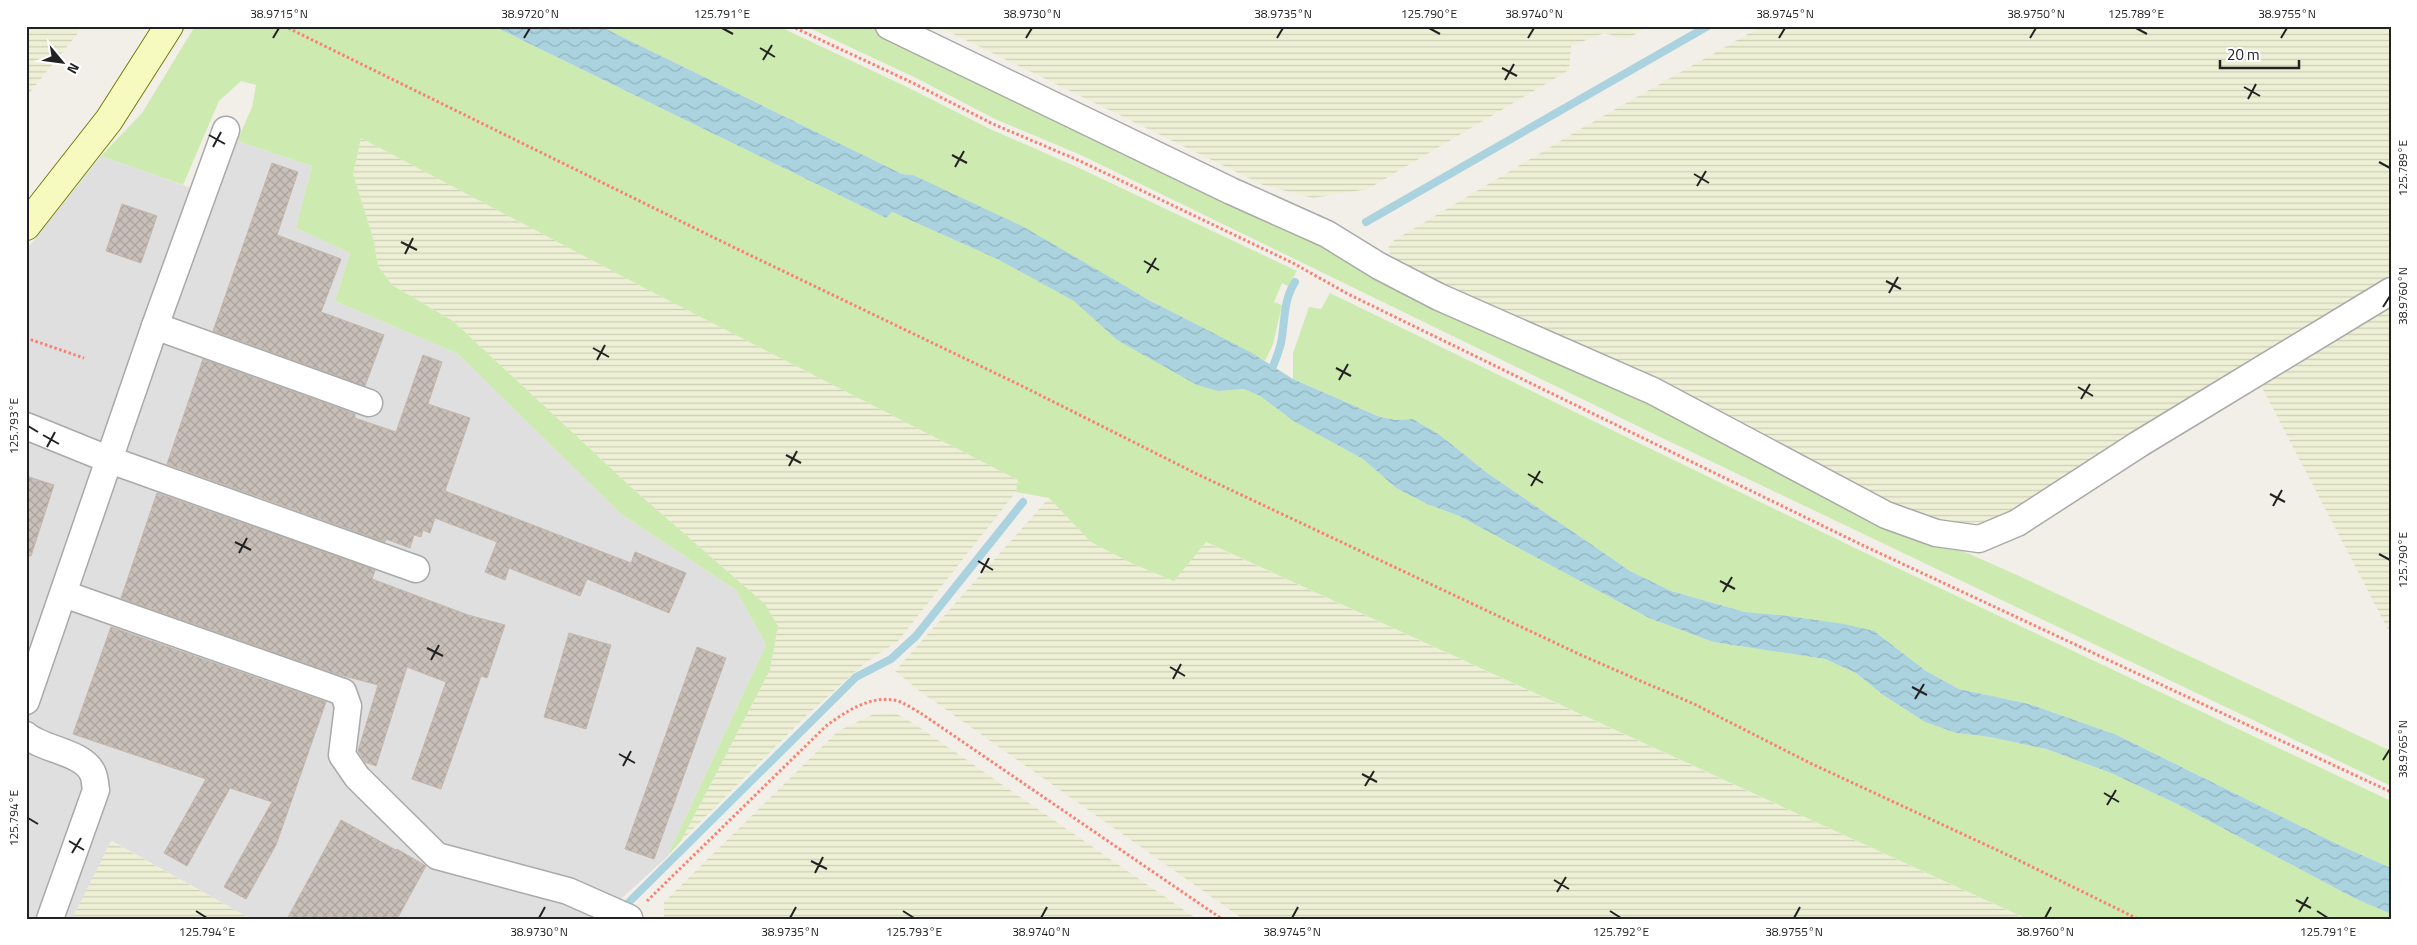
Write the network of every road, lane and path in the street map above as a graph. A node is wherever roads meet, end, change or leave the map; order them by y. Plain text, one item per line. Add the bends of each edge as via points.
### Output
1 (169, 26) edge
2 (284, 26) edge
3 (791, 26) edge
4 (889, 26) edge
5 (226, 130) dead end
6 (26, 226) edge
7 (2391, 291) edge
8 (155, 326) junction
9 (26, 338) edge
10 (84, 358) dead end
11 (369, 403) dead end
12 (26, 426) edge
13 (110, 460) junction
14 (416, 569) dead end
15 (64, 594) junction
16 (26, 701) edge
17 (26, 734) edge
18 (2391, 792) edge
19 (618, 913) edge
20 (50, 919) edge
21 (1222, 919) edge
22 (2138, 919) edge

1 - 6 main road via 109,120
2 - 22 path via 1197,474 1584,656 1694,704 1810,763
3 - 18 path via 1293,263 1348,294 1860,544
4 - 7 street via 1327,234 1439,297 1652,391 1886,515 1936,532 1978,539 2017,523 2139,444
5 - 8 street
8 - 11 street
8 - 13 street
9 - 10 path
12 - 13 street
13 - 14 street
13 - 15 street
15 - 16 street
15 - 19 street via 343,692 348,706 342,755 357,777 437,856 568,891
17 - 20 street via 34,741 85,761 94,774 96,790
19 - 21 path via 826,726 851,708 873,700 898,701 922,714

